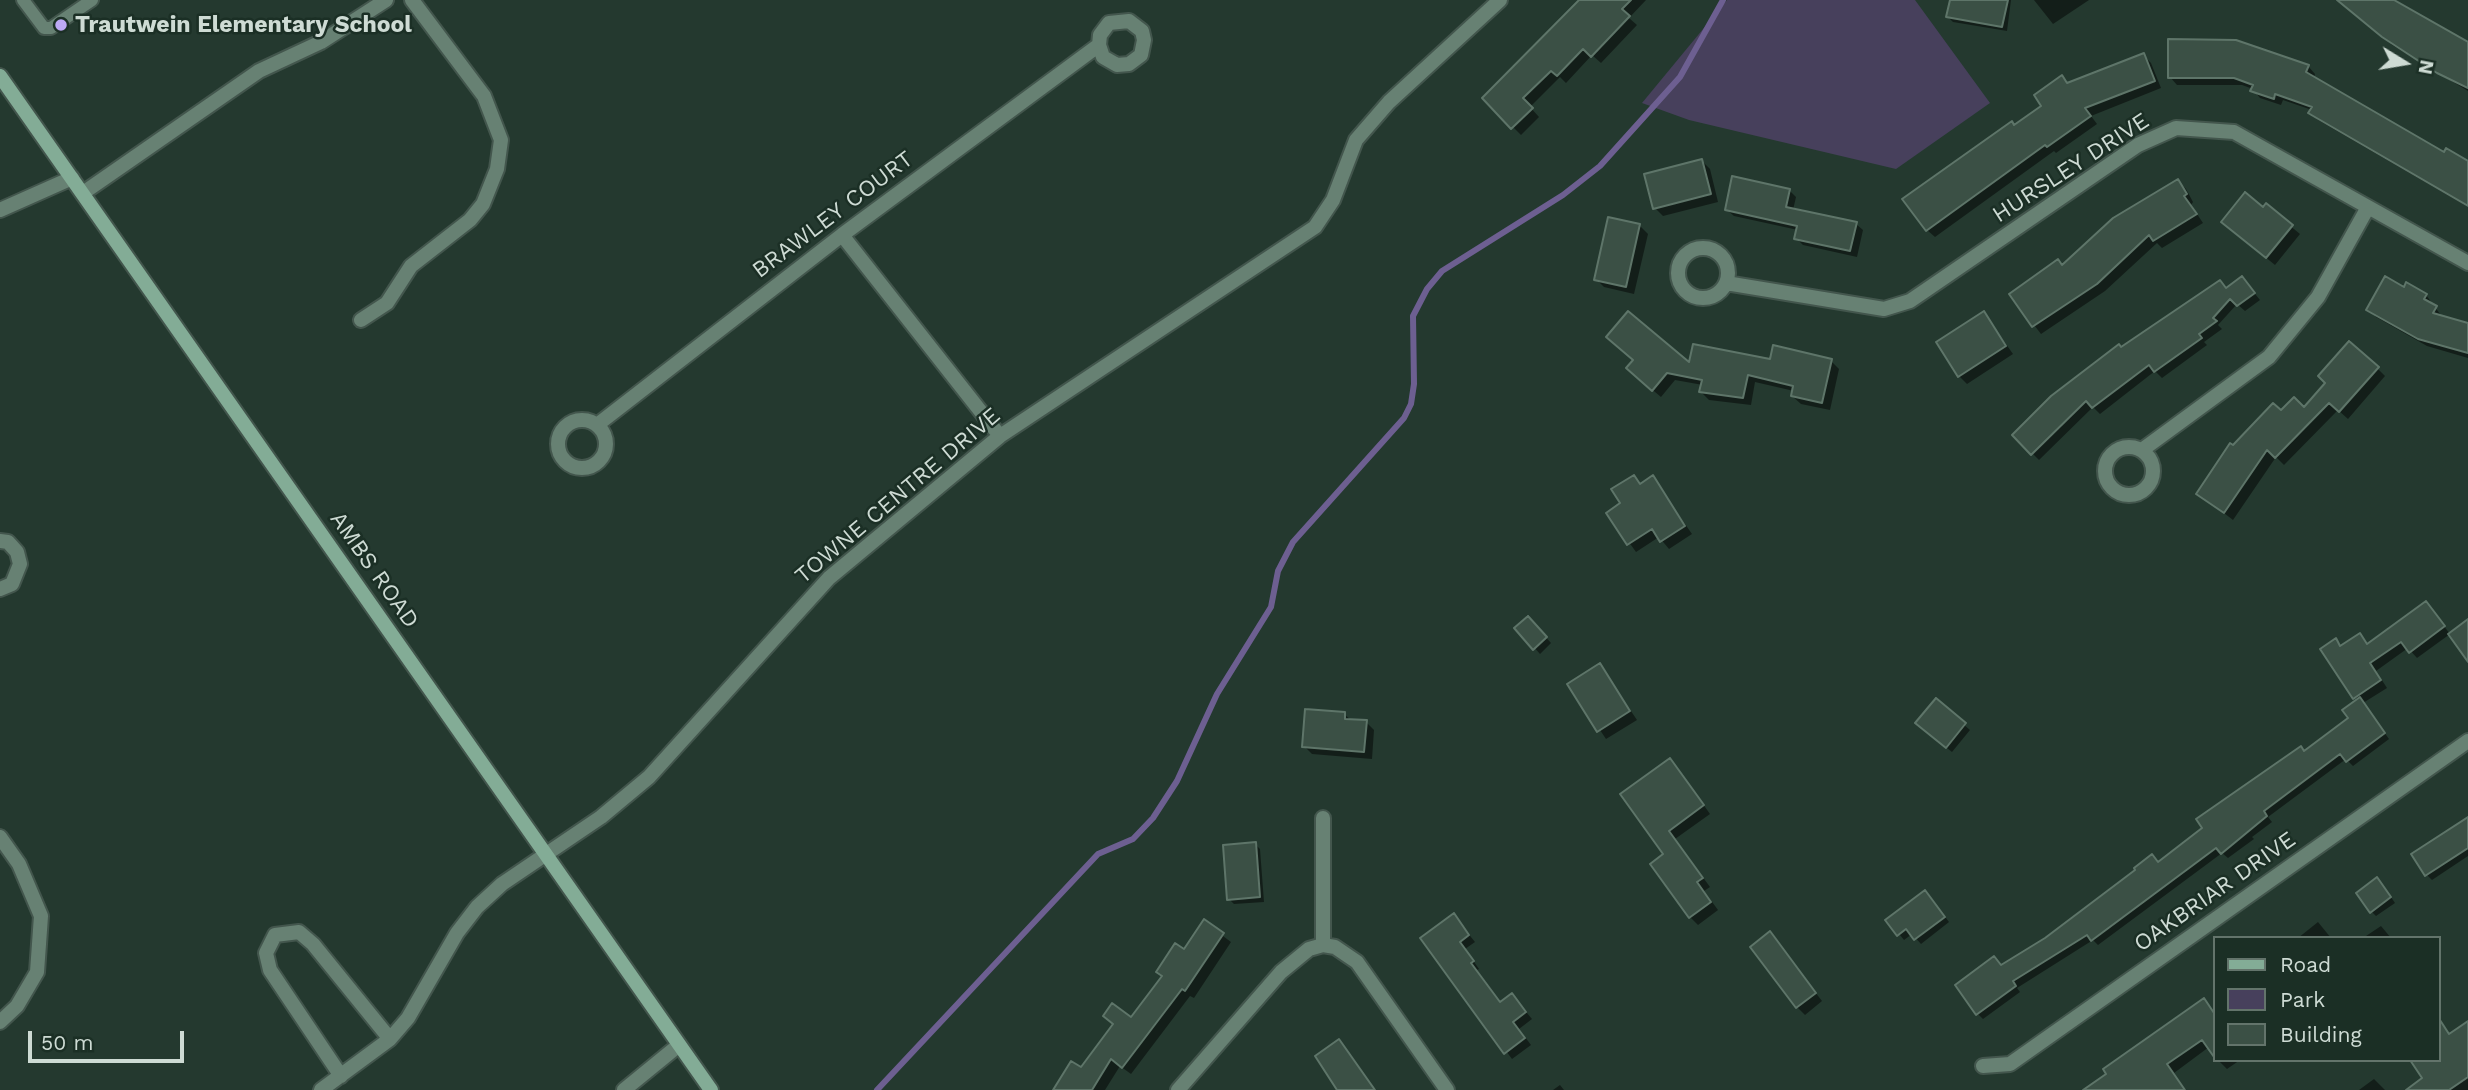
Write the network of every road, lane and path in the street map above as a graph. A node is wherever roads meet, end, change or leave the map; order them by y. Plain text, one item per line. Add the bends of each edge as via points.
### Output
1 (23, 0) edge
2 (92, 0) edge
3 (386, 0) edge
4 (412, 0) edge
5 (1500, 0) edge
6 (1099, 45) dead end
7 (0, 76) edge
8 (72, 178) junction
9 (83, 193) junction
10 (2367, 209) junction
11 (0, 210) edge
12 (842, 235) junction
13 (2468, 263) edge
14 (1726, 283) dead end
15 (361, 320) dead end
16 (597, 425) dead end
17 (1000, 436) junction
18 (2142, 450) dead end
19 (0, 541) edge
20 (0, 589) edge
21 (2468, 741) edge
22 (1323, 818) dead end
23 (0, 837) edge
24 (545, 855) junction
25 (1323, 945) junction
26 (0, 1022) edge
27 (390, 1039) junction
28 (679, 1045) junction
29 (1983, 1066) dead end
30 (341, 1076) junction
31 (321, 1090) edge
32 (624, 1090) edge
33 (711, 1090) edge
34 (1178, 1090) edge
35 (1447, 1090) edge

1 - 2 lane via 44,28 51,28
3 - 9 street via 321,42 259,71
4 - 15 street via 484,96 500,140 497,169 484,204 470,220 411,267 387,303
5 - 17 street, TOWNE CENTRE DRIVE via 1388,102 1356,140 1333,200 1315,227
6 - 12 street, BRAWLEY COURT
7 - 8 street, AMBS ROAD
8 - 9 street, AMBS ROAD
8 - 11 street
9 - 24 street, AMBS ROAD
10 - 13 street, HURSLEY DRIVE
10 - 14 street, HURSLEY DRIVE via 2234,132 2176,128 2138,145 1910,301 1884,309
10 - 18 street via 2318,297 2269,357
12 - 16 street, BRAWLEY COURT
12 - 17 street
17 - 24 street, TOWNE CENTRE DRIVE via 829,578 649,777
19 - 20 street via 8,542 17,552 20,564 12,583
21 - 29 street, OAKBRIAR DRIVE via 2010,1064
22 - 25 street
23 - 26 street via 19,864 41,916 37,972
24 - 27 street, TOWNE CENTRE DRIVE via 477,907
24 - 28 street, AMBS ROAD
25 - 34 street via 1309,949 1281,972
25 - 35 street via 1335,947 1357,962
27 - 30 street, TOWNE CENTRE DRIVE
27 - 30 street via 313,944 299,932 275,935 266,953 270,970
28 - 32 street
28 - 33 street, AMBS ROAD
30 - 31 street, TOWNE CENTRE DRIVE

